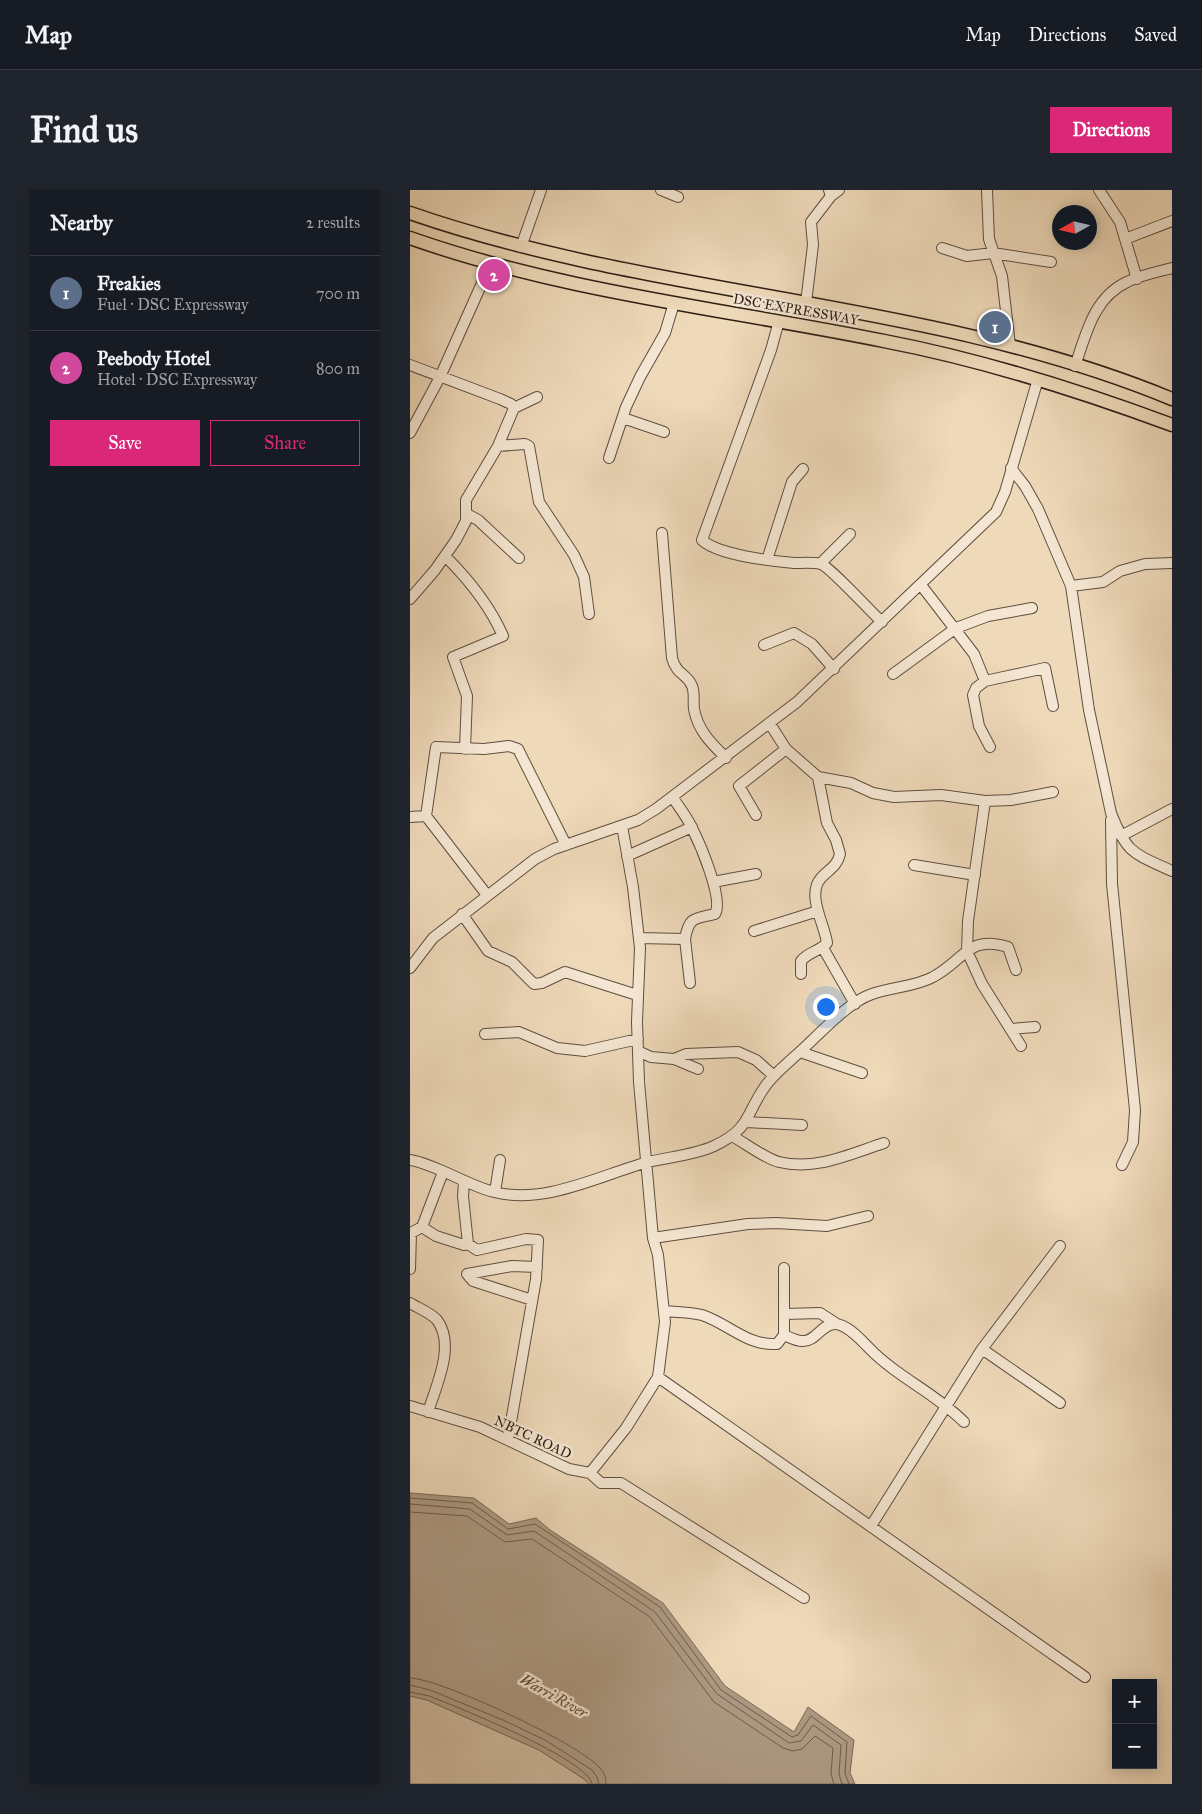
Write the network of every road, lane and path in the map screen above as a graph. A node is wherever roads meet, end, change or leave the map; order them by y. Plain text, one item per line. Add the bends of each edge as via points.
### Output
1 (540, 190) edge
2 (661, 190) edge
3 (987, 190) edge
4 (1099, 190) edge
5 (833, 192) edge
6 (678, 197) dead end
7 (410, 213) edge
8 (1172, 221) edge
9 (410, 238) edge
10 (1125, 239) junction
11 (521, 247) junction
12 (942, 248) dead end
13 (993, 253) junction
14 (1051, 262) dead end
15 (491, 263) junction
16 (1172, 268) edge
17 (1137, 279) junction
18 (674, 303) junction
19 (806, 303) junction
20 (779, 321) junction
21 (1010, 346) junction
22 (410, 365) edge
23 (1075, 366) junction
24 (440, 377) junction
25 (1038, 378) junction
26 (537, 396) dead end
27 (1172, 399) edge
28 (514, 408) junction
29 (623, 418) junction
30 (1172, 425) edge
31 (664, 432) dead end
32 (410, 433) edge
33 (498, 446) junction
34 (609, 458) dead end
35 (1011, 468) junction
36 (803, 469) dead end
37 (467, 514) junction
38 (662, 534) dead end
39 (850, 534) dead end
40 (446, 557) junction
41 (519, 558) dead end
42 (767, 560) junction
43 (1172, 563) edge
44 (820, 564) junction
45 (921, 585) junction
46 (1071, 586) junction
47 (411, 597) edge
48 (1032, 608) dead end
49 (589, 614) dead end
50 (882, 622) junction
51 (956, 628) junction
52 (764, 645) dead end
53 (834, 669) junction
54 (893, 674) dead end
55 (986, 681) junction
56 (1052, 706) dead end
57 (770, 724) junction
58 (990, 747) dead end
59 (465, 749) junction
60 (786, 749) junction
61 (726, 758) junction
62 (818, 778) junction
63 (1053, 792) dead end
64 (672, 798) junction
65 (985, 801) junction
66 (1172, 809) edge
67 (1111, 813) junction
68 (756, 815) dead end
69 (426, 816) junction
70 (410, 817) edge
71 (622, 826) junction
72 (692, 827) junction
73 (1121, 836) junction
74 (566, 845) junction
75 (627, 856) junction
76 (914, 865) dead end
77 (1172, 871) edge
78 (756, 874) dead end
79 (975, 875) junction
80 (713, 882) junction
81 (487, 895) junction
82 (818, 911) junction
83 (462, 914) junction
84 (754, 931) dead end
85 (639, 938) junction
86 (685, 939) junction
87 (823, 948) junction
88 (968, 950) junction
89 (412, 961) edge
90 (1016, 970) dead end
91 (802, 974) dead end
92 (690, 983) dead end
93 (637, 995) junction
94 (855, 1004) junction
95 (1036, 1027) dead end
96 (1011, 1029) junction
97 (485, 1034) dead end
98 (638, 1039) junction
99 (1020, 1046) dead end
100 (640, 1052) junction
101 (800, 1052) junction
102 (674, 1059) junction
103 (698, 1068) dead end
104 (862, 1073) dead end
105 (774, 1076) junction
106 (746, 1122) junction
107 (802, 1125) dead end
108 (732, 1136) junction
109 (884, 1143) dead end
110 (410, 1160) edge
111 (500, 1160) dead end
112 (647, 1162) junction
113 (1122, 1165) dead end
114 (443, 1172) junction
115 (464, 1182) junction
116 (495, 1192) junction
117 (868, 1216) dead end
118 (422, 1227) junction
119 (653, 1238) junction
120 (468, 1244) junction
121 (1060, 1246) dead end
122 (537, 1267) junction
123 (784, 1268) dead end
124 (410, 1269) edge
125 (532, 1300) junction
126 (410, 1303) edge
127 (664, 1311) junction
128 (784, 1314) junction
129 (837, 1324) junction
130 (780, 1343) junction
131 (982, 1348) junction
132 (658, 1377) junction
133 (1060, 1403) dead end
134 (947, 1405) junction
135 (410, 1406) edge
136 (428, 1412) junction
137 (964, 1422) dead end
138 (508, 1439) junction
139 (590, 1473) junction
140 (871, 1526) junction
141 (804, 1598) dead end
142 (1084, 1676) dead end

1 - 11 street
2 - 6 street
3 - 13 street via 987,225
4 - 10 street via 1120,222
5 - 19 street via 811,222 814,245
7 - 11 main road, DSC EXPRESSWAY
8 - 10 street
9 - 15 main road, DSC EXPRESSWAY
10 - 17 street
11 - 19 main road, DSC EXPRESSWAY via 648,275
12 - 13 street via 966,256
13 - 14 street
13 - 21 street via 1002,276
15 - 18 main road, DSC EXPRESSWAY
15 - 24 street
16 - 17 street
17 - 23 street via 1106,296 1093,315
18 - 20 main road, DSC EXPRESSWAY
18 - 29 street via 666,333 640,377
19 - 21 main road, DSC EXPRESSWAY via 910,322
20 - 25 main road, DSC EXPRESSWAY via 887,341
20 - 42 street via 702,536 705,542 719,548
21 - 23 main road, DSC EXPRESSWAY
22 - 24 street
23 - 27 main road, DSC EXPRESSWAY
24 - 28 street via 500,399
24 - 32 street
25 - 30 main road, DSC EXPRESSWAY
25 - 35 street
26 - 28 street
28 - 33 street
29 - 31 street
29 - 34 street
33 - 37 street via 466,500
33 - 49 street via 529,446 539,502 574,555 584,577
35 - 45 street via 996,512
35 - 46 street via 1038,509
36 - 42 street via 792,482
37 - 40 street
37 - 41 street via 478,520
38 - 61 street via 672,658 676,669 690,680 694,689 696,718 701,731
39 - 44 street
40 - 47 street
40 - 59 street via 496,619 503,636 452,657 467,696
42 - 44 street
43 - 46 street via 1145,564 1120,570 1103,582
44 - 50 street
45 - 50 street
45 - 51 street
46 - 67 street via 1090,710
48 - 51 street via 988,616
50 - 53 street
51 - 54 street
51 - 55 street via 974,654
52 - 53 street via 794,633 812,644
53 - 57 street
55 - 56 street via 1045,668
55 - 58 street via 976,688 973,695 979,726
57 - 60 street
57 - 61 street
59 - 69 street via 436,747
59 - 74 street via 509,746 518,749
60 - 62 street
60 - 68 street via 739,786
61 - 64 street
62 - 65 street via 851,783 881,796 941,795
62 - 82 street via 827,823 840,854 832,869 817,885
63 - 65 street
64 - 71 street via 638,820
64 - 72 street
65 - 79 street
66 - 73 street
67 - 73 street
67 - 113 street via 1112,884 1136,1110 1133,1142
69 - 70 street
69 - 81 street
71 - 74 street
71 - 75 street
72 - 75 street
72 - 80 street
73 - 77 street via 1133,853
74 - 81 street via 535,859
75 - 85 street
76 - 79 street
78 - 80 street
79 - 88 street via 968,921
80 - 86 street via 717,911 690,921
81 - 83 street
82 - 84 street
82 - 87 street via 827,943
83 - 89 street
83 - 93 street via 488,951 512,962 534,984 564,972
85 - 86 street
85 - 93 street
86 - 92 street
87 - 91 street via 805,956 801,961
87 - 94 street
88 - 90 street via 976,944 1008,947
88 - 94 street via 932,978 870,994
88 - 96 street via 982,984
93 - 98 street
94 - 101 street
95 - 96 street
96 - 99 street
97 - 98 street via 519,1032 557,1048 585,1051
98 - 100 street
100 - 102 street via 651,1057
100 - 112 street via 639,1082
101 - 104 street
101 - 105 street
102 - 103 street
102 - 105 street via 686,1054 738,1052 756,1060
105 - 106 street via 764,1087
106 - 107 street
106 - 108 street
108 - 109 street via 778,1162 807,1165 825,1163
108 - 112 street via 712,1147
110 - 114 street
111 - 116 street
112 - 116 street via 553,1190 518,1195
112 - 119 street
114 - 115 street
114 - 118 street
115 - 116 street
115 - 120 street
117 - 119 street via 827,1226 748,1224
118 - 120 street via 436,1236
118 - 124 street via 411,1233
119 - 127 street
120 - 122 street via 477,1250 526,1239 538,1240
121 - 131 street
122 - 125 street
122 - 125 street via 512,1266 467,1274 473,1281
123 - 128 street
125 - 138 street
126 - 136 street via 436,1319 442,1332 442,1367
127 - 130 street via 702,1315 746,1339
127 - 132 street
128 - 129 street via 820,1313
128 - 130 street
129 - 130 street via 827,1325 810,1340
129 - 134 street via 856,1335 884,1364
131 - 133 street
131 - 134 street
132 - 139 street via 626,1428
132 - 140 street
134 - 137 street
134 - 140 street
135 - 136 street, NBTC ROAD
136 - 138 street, NBTC ROAD
138 - 139 street, NBTC ROAD via 569,1469
139 - 141 street, NBTC ROAD via 601,1483 621,1483
140 - 142 street

